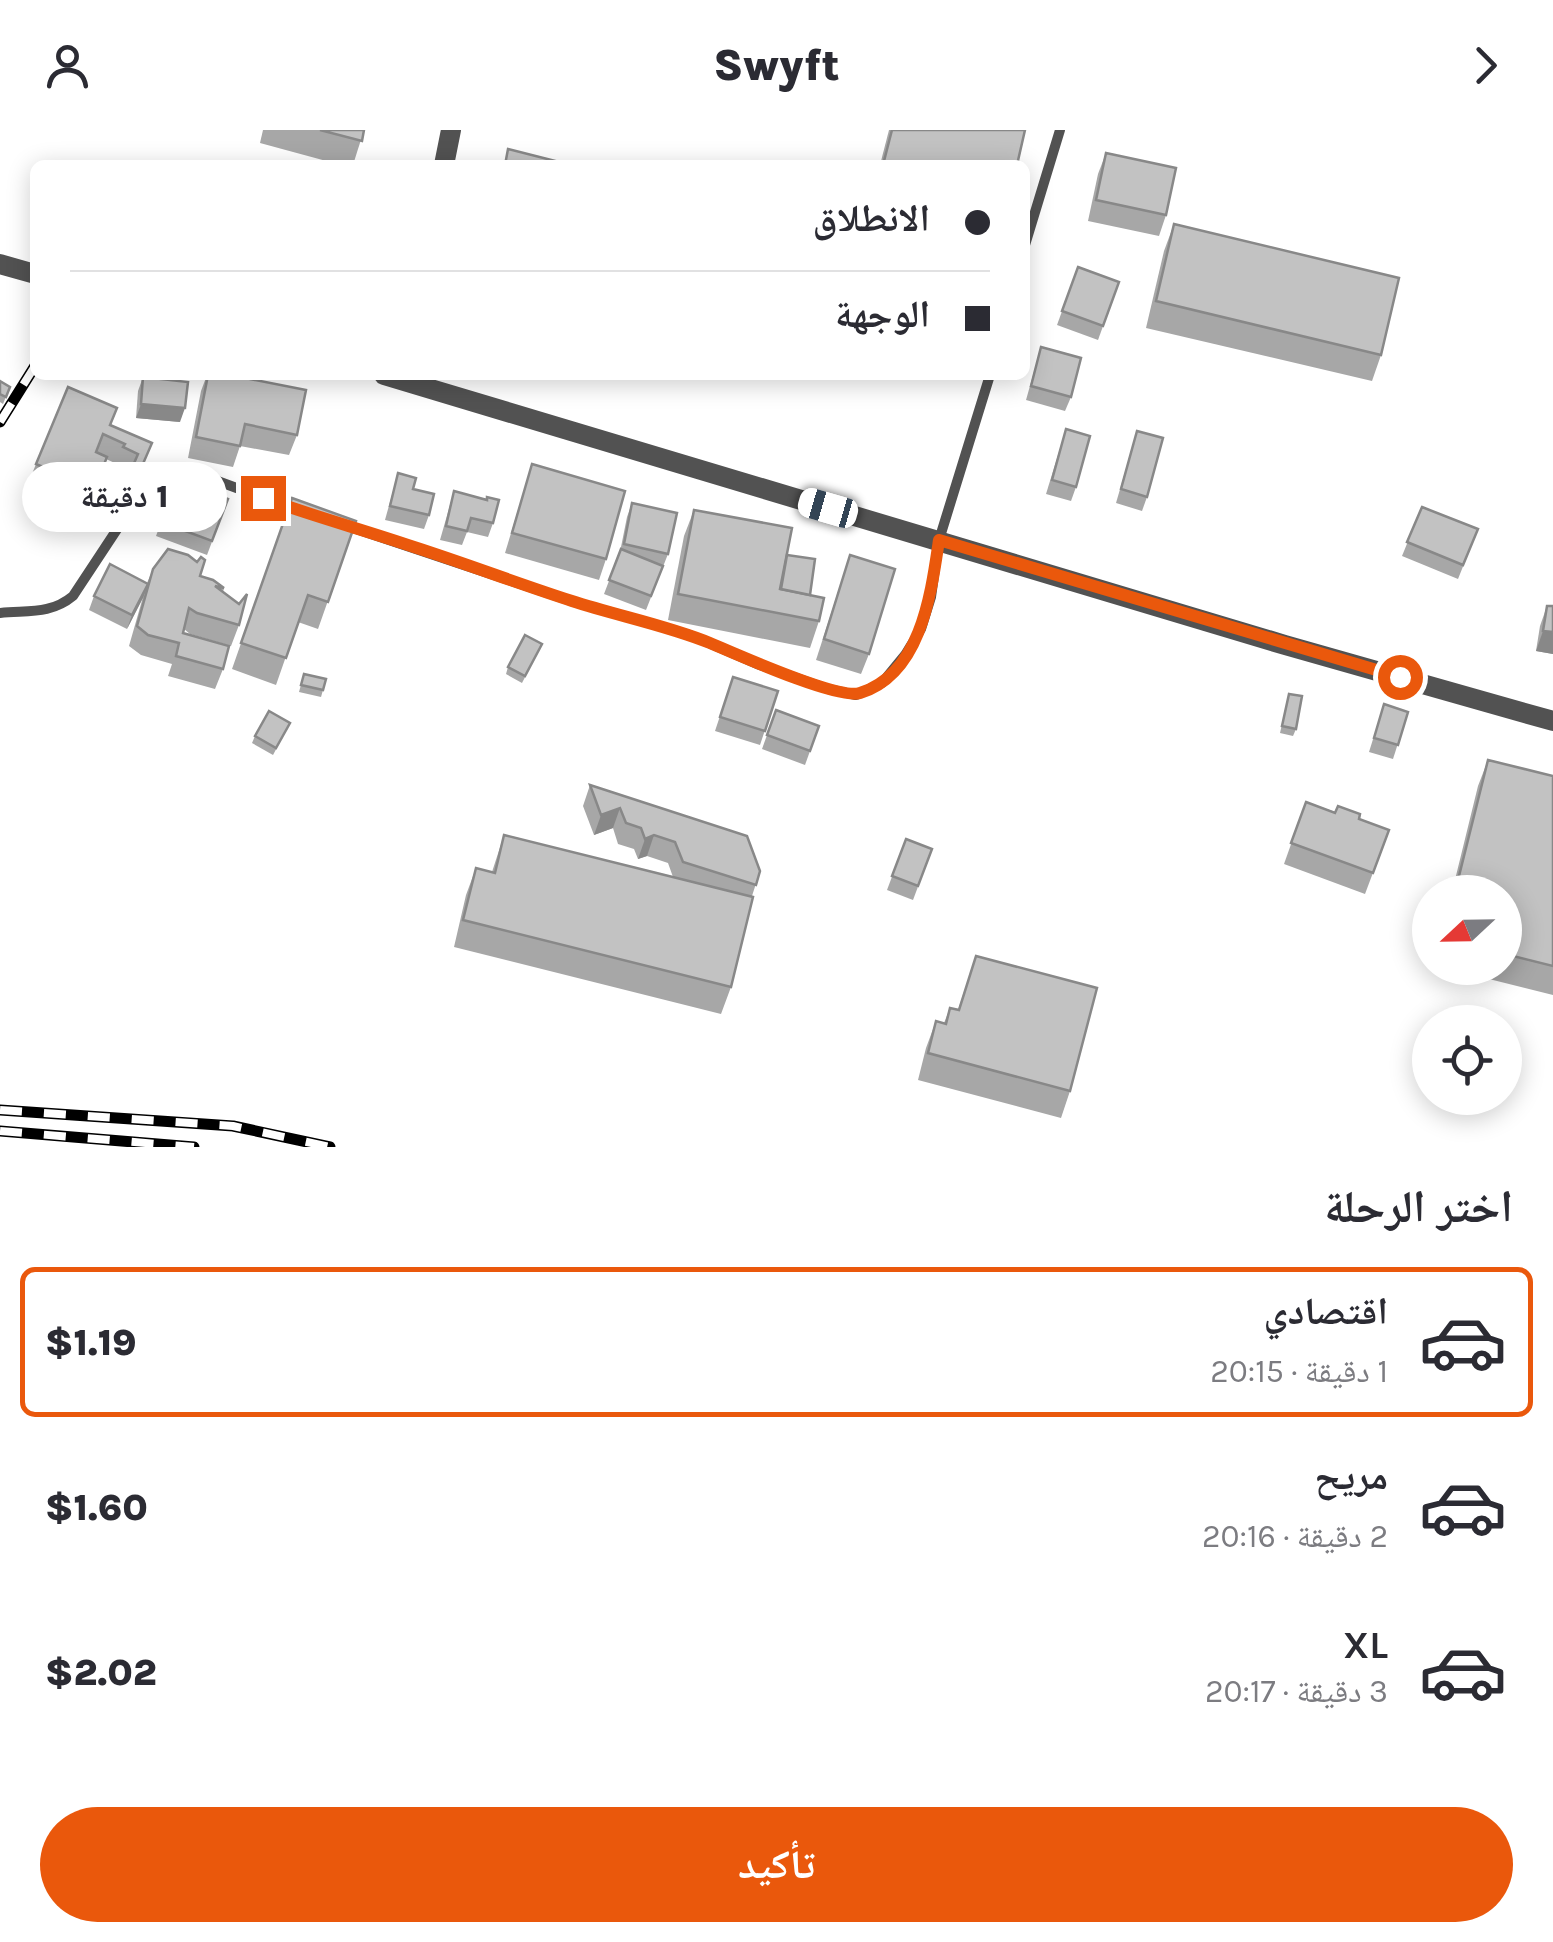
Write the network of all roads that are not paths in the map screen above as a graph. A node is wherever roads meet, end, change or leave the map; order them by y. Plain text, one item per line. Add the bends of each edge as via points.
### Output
1 (451, 130) edge
2 (1060, 130) edge
3 (445, 160) edge
4 (1030, 229) edge
5 (0, 264) edge
6 (30, 273) edge
7 (405, 380) edge
8 (988, 380) edge
9 (315, 516) edge
10 (331, 521) edge
11 (939, 540) junction
12 (0, 613) edge
13 (1553, 721) edge

1 - 3 street
2 - 4 lane
5 - 6 street
7 - 11 street
8 - 11 lane
9 - 12 lane via 193,472 166,471 139,496 63,604
10 - 11 lane via 856,695 882,683 921,630
11 - 13 street

